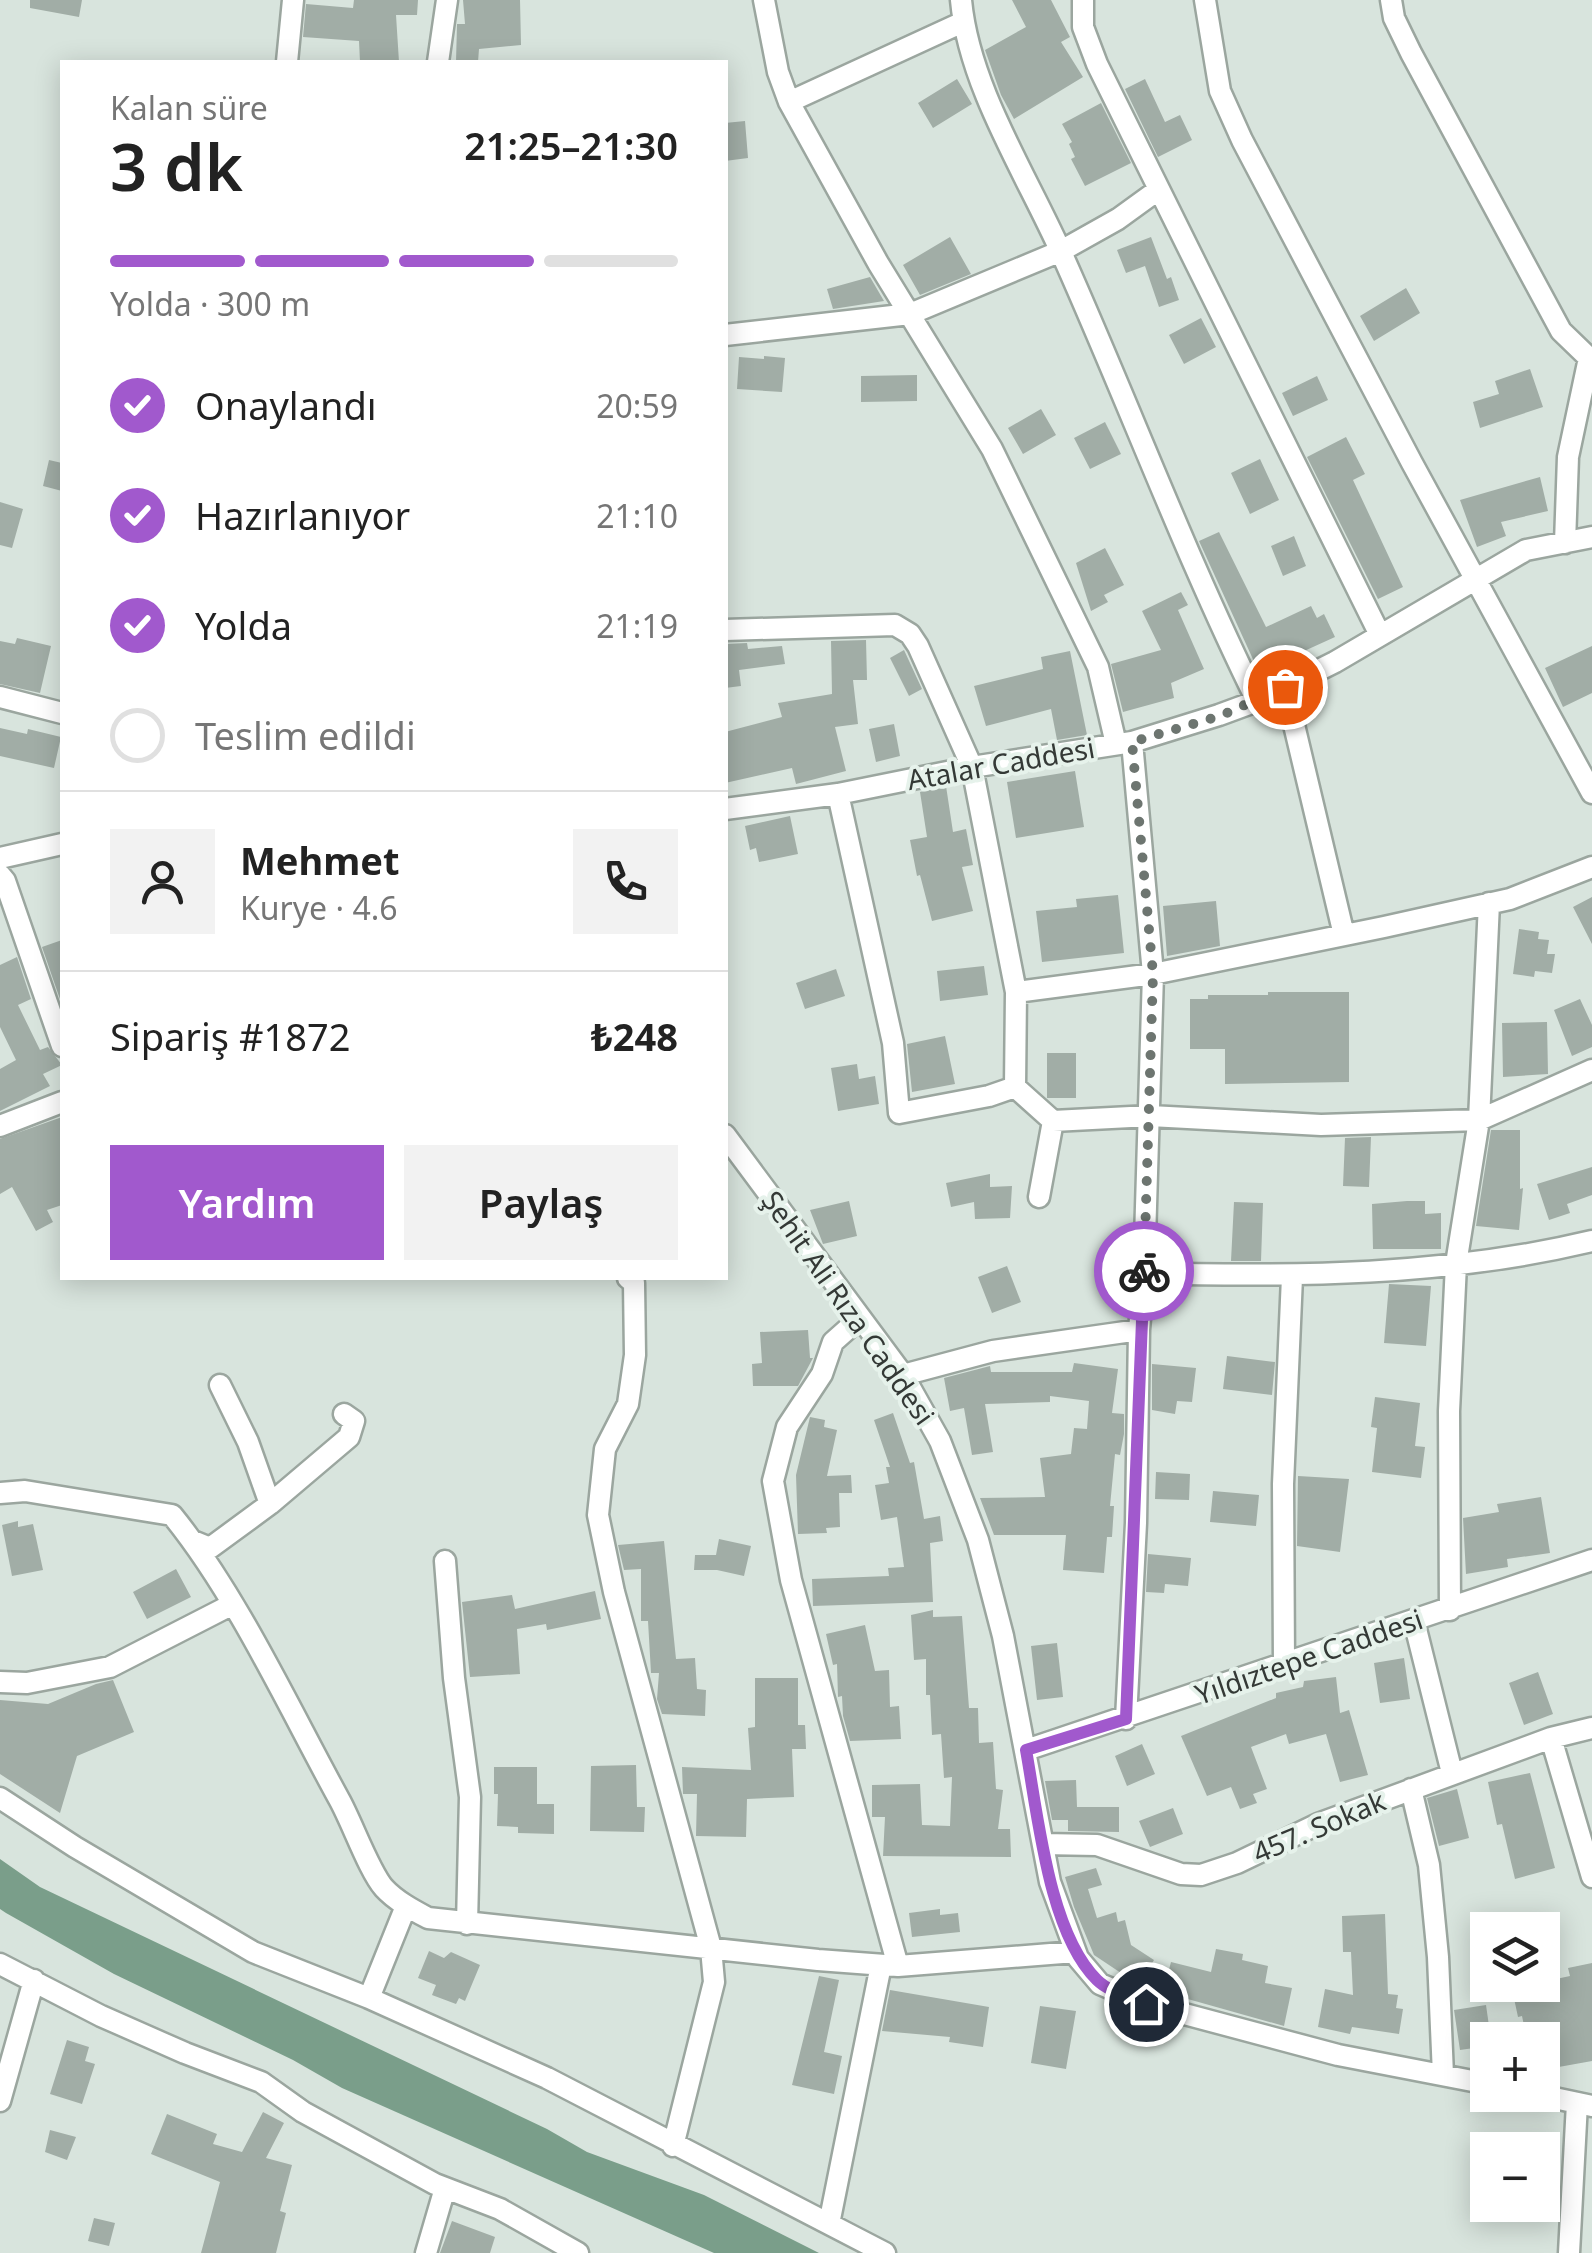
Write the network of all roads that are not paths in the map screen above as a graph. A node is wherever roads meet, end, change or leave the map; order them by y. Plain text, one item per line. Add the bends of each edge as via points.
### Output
1 (293, 0) edge
2 (446, 0) edge
3 (764, 0) edge
4 (1084, 0) edge
5 (1205, 0) edge
6 (1392, 0) edge
7 (962, 11) edge
8 (287, 60) edge
9 (438, 60) edge
10 (789, 102) junction
11 (1158, 190) junction
12 (1061, 250) junction
13 (910, 314) junction
14 (728, 336) edge
15 (1592, 537) edge
16 (1564, 543) junction
17 (1474, 578) junction
18 (728, 630) edge
19 (1380, 635) junction
20 (1285, 687) junction
21 (0, 698) edge
22 (1257, 702) junction
23 (60, 712) edge
24 (1124, 743) junction
25 (972, 767) junction
26 (838, 794) junction
27 (1592, 794) edge
28 (728, 809) edge
29 (60, 844) edge
30 (0, 858) edge
31 (1592, 868) edge
32 (0, 875) edge
33 (1489, 904) junction
34 (1344, 935) junction
35 (1153, 974) junction
36 (1016, 992) junction
37 (60, 1040) edge
38 (1592, 1070) edge
39 (1015, 1087) junction
40 (60, 1103) edge
41 (1150, 1116) junction
42 (1478, 1120) junction
43 (1052, 1121) junction
44 (0, 1126) edge
45 (728, 1138) edge
46 (1039, 1197) dead end
47 (1592, 1241) edge
48 (1456, 1264) junction
49 (1144, 1273) junction
50 (1292, 1276) junction
51 (630, 1280) edge
52 (860, 1318) junction
53 (1140, 1330) junction
54 (903, 1376) junction
55 (220, 1386) dead end
56 (344, 1414) dead end
57 (0, 1493) edge
58 (270, 1504) junction
59 (193, 1541) junction
60 (1592, 1560) edge
61 (445, 1561) dead end
62 (231, 1605) junction
63 (1450, 1610) junction
64 (1414, 1621) junction
65 (1284, 1663) junction
66 (0, 1682) edge
67 (1126, 1719) junction
68 (1592, 1728) edge
69 (1551, 1738) junction
70 (1026, 1750) junction
71 (1452, 1774) junction
72 (1411, 1789) junction
73 (0, 1798) edge
74 (1043, 1844) junction
75 (1592, 1878) edge
76 (406, 1906) junction
77 (467, 1924) junction
78 (711, 1948) junction
79 (1076, 1952) junction
80 (0, 1964) edge
81 (890, 1966) junction
82 (34, 1980) junction
83 (369, 1998) junction
84 (1442, 2075) junction
85 (1470, 2080) edge
86 (0, 2101) edge
87 (1584, 2104) edge
88 (673, 2146) junction
89 (444, 2188) junction
90 (829, 2224) junction
91 (426, 2253) edge
92 (578, 2253) edge
93 (885, 2253) edge
94 (1569, 2253) edge

1 - 8 street
2 - 9 street
3 - 10 street
4 - 11 street via 1083,27 1097,64
5 - 17 street via 1220,91 1242,140
6 - 16 street via 1411,53 1561,332 1589,358 1568,456
7 - 10 street
7 - 12 street via 982,80
10 - 13 street
11 - 12 street
11 - 19 street
12 - 13 street
12 - 22 street
13 - 14 street
13 - 24 street via 992,448 1078,623
15 - 16 street, Atalar Caddesi
16 - 17 street, Atalar Caddesi via 1526,550
17 - 19 street, Atalar Caddesi
17 - 27 street
18 - 25 street via 896,625 918,646
19 - 20 street, Atalar Caddesi
20 - 22 street, Atalar Caddesi
20 - 34 street
21 - 23 street
22 - 24 street, Atalar Caddesi
24 - 25 street, Atalar Caddesi
24 - 35 street
25 - 26 street, Atalar Caddesi
25 - 36 street
26 - 28 street, Atalar Caddesi
26 - 39 street via 894,1042 899,1112
29 - 30 street
31 - 33 street
32 - 37 street
33 - 34 street
33 - 42 street
34 - 35 street
35 - 36 street
35 - 41 street
36 - 39 street
38 - 42 street
39 - 43 street
40 - 44 street
41 - 42 street via 1321,1125
41 - 43 street
41 - 49 street
42 - 48 street
43 - 46 street
45 - 52 street, Şehit Ali Rıza Caddesi
47 - 48 street
48 - 50 street
48 - 63 street
49 - 50 street
49 - 53 street
50 - 65 street
51 - 78 street via 636,1356 628,1404 605,1449 598,1515
52 - 54 street, Şehit Ali Rıza Caddesi
52 - 81 street via 833,1342 822,1374 787,1427 773,1481 790,1580
53 - 54 street via 992,1351
53 - 67 street
54 - 70 street, Şehit Ali Rıza Caddesi via 940,1441 978,1540
55 - 58 street
56 - 58 street via 354,1421 349,1437
57 - 59 street via 172,1515
58 - 59 street via 210,1548
59 - 62 street
60 - 63 street, Yıldıztepe Caddesi
61 - 77 street via 470,1797
62 - 66 street via 110,1667
62 - 76 street via 382,1886
63 - 64 street, Yıldıztepe Caddesi
64 - 65 street, Yıldıztepe Caddesi
64 - 71 street
65 - 67 street, Yıldıztepe Caddesi
67 - 70 street, Yıldıztepe Caddesi
68 - 69 street, 457. Sokak
69 - 71 street, 457. Sokak
69 - 75 street
70 - 74 street, Şehit Ali Rıza Caddesi
71 - 72 street, 457. Sokak
72 - 74 street, 457. Sokak via 1200,1875 1098,1845
72 - 84 street via 1438,1957
73 - 83 street via 253,1952
74 - 79 street, Şehit Ali Rıza Caddesi
76 - 77 street via 428,1918
76 - 83 street
77 - 78 street
78 - 81 street
78 - 88 street via 714,1982
79 - 81 street
79 - 84 street via 1100,1984 1146,2004
80 - 82 street
81 - 90 street
82 - 86 street
82 - 89 street via 261,2082
83 - 88 street via 547,2078
84 - 85 street
87 - 94 street
88 - 90 street
89 - 91 street
89 - 92 street
90 - 93 street

